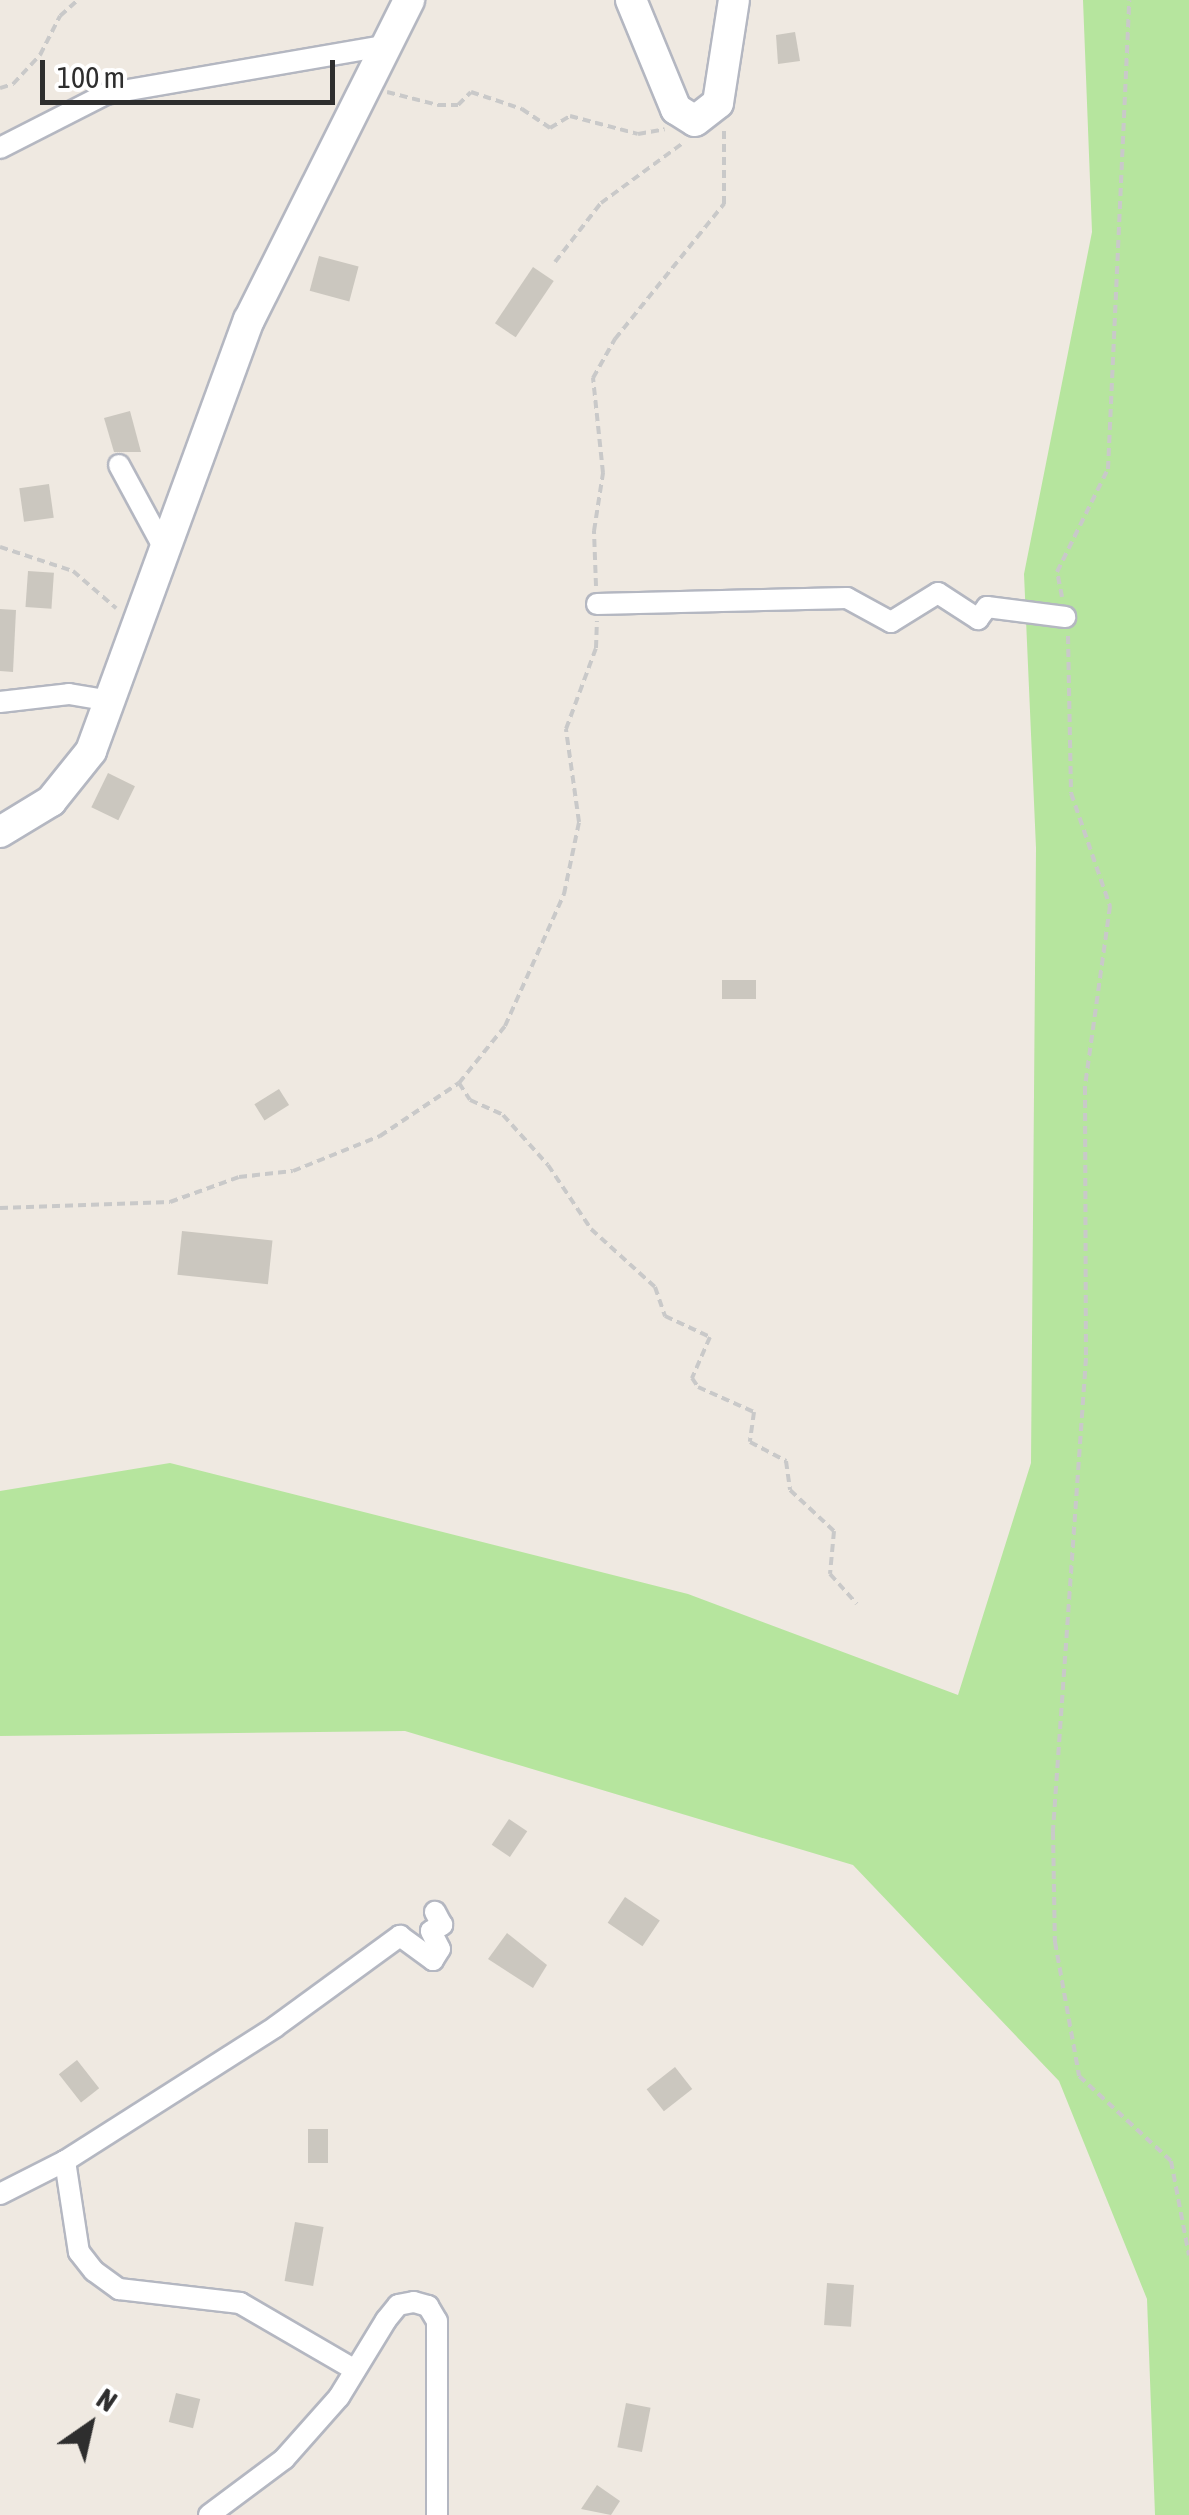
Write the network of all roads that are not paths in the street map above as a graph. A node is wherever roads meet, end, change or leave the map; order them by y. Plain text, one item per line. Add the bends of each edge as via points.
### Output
1 (409, 0) edge
2 (632, 0) edge
3 (734, 0) edge
4 (389, 45) junction
5 (0, 148) edge
6 (119, 466) dead end
7 (165, 550) junction
8 (597, 604) road end
9 (1065, 617) road end
10 (111, 701) junction
11 (0, 702) edge
12 (0, 832) edge
13 (435, 1912) dead end
14 (65, 2160) junction
15 (0, 2194) edge
16 (355, 2370) junction
17 (208, 2515) edge
18 (438, 2515) edge

1 - 4 main road
2 - 3 main road via 697,115
4 - 5 street via 106,94
4 - 7 main road via 248,320
6 - 7 street
7 - 10 main road
8 - 9 street via 847,598 891,622 938,592 978,619 986,607
10 - 11 street via 69,694
10 - 12 main road via 73,778 52,801
13 - 14 street via 442,1925 431,1931 440,1949 433,1960 400,1936 275,2027
14 - 15 street
14 - 16 street via 79,2252 94,2271 120,2289 240,2304
16 - 17 street via 284,2459
16 - 18 street via 398,2305 428,2306 438,2337

